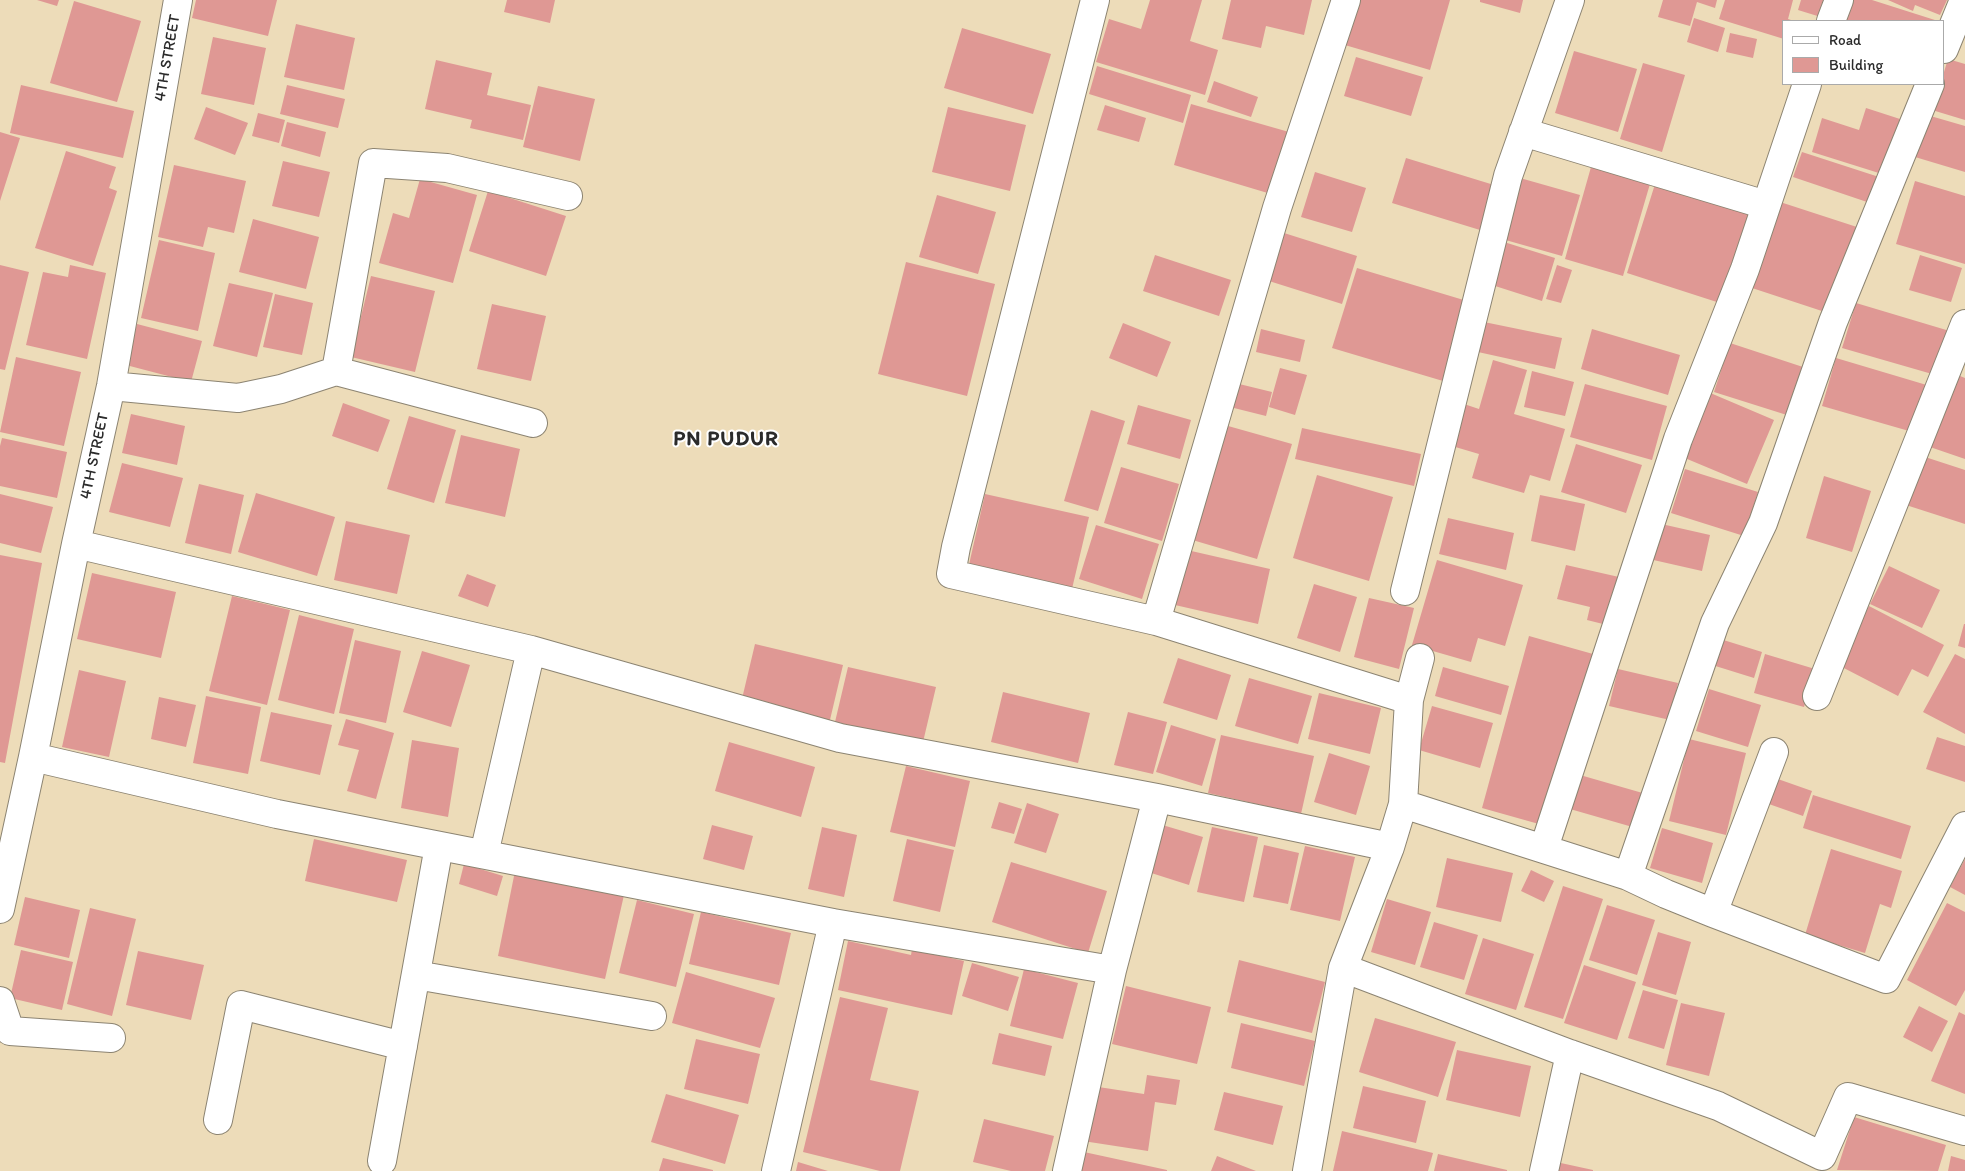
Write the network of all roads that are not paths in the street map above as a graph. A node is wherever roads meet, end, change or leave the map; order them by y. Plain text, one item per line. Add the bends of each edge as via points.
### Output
1 (178, 0) edge
2 (1095, 0) edge
3 (1346, 0) edge
4 (1570, 0) edge
5 (1839, 0) edge
6 (1964, 0) edge
7 (1831, 20) edge
8 (1945, 47) edge
9 (1808, 85) edge
10 (1930, 85) edge
11 (1524, 132) junction
12 (568, 196) dead end
13 (1766, 205) junction
14 (1965, 324) edge
15 (336, 371) junction
16 (111, 386) junction
17 (534, 423) dead end
18 (76, 544) junction
19 (1405, 591) dead end
20 (1156, 621) junction
21 (532, 650) junction
22 (1420, 658) dead end
23 (1817, 696) dead end
24 (1409, 700) junction
25 (1774, 752) dead end
26 (33, 757) junction
27 (1157, 798) junction
28 (1404, 804) junction
29 (1965, 826) edge
30 (439, 846) junction
31 (1390, 847) junction
32 (1544, 848) junction
33 (484, 854) junction
34 (1628, 876) junction
35 (0, 910) edge
36 (1713, 913) junction
37 (833, 923) junction
38 (1343, 968) junction
39 (1112, 970) junction
40 (416, 975) junction
41 (0, 1001) edge
42 (652, 1016) dead end
43 (111, 1038) dead end
44 (403, 1046) junction
45 (1570, 1054) junction
46 (218, 1120) dead end
47 (1965, 1131) edge
48 (382, 1160) dead end
49 (776, 1171) edge
50 (1067, 1171) edge
51 (1307, 1171) edge
52 (1544, 1171) edge

1 - 16 street, 4TH STREET
2 - 20 street via 951,574
3 - 20 street via 1277,208
4 - 11 street
5 - 7 street
6 - 8 street
9 - 13 street
10 - 34 street via 1833,322 1763,523 1715,623
11 - 13 street
11 - 19 street via 1506,186
12 - 15 street via 447,168 373,163
13 - 32 street via 1745,269 1678,438
14 - 23 street
15 - 16 street via 281,389 238,398
15 - 17 street
16 - 18 street, 4TH STREET
18 - 21 street
18 - 26 street, 4TH STREET
20 - 24 street
21 - 27 street via 840,738
21 - 33 street
22 - 24 street
24 - 28 street
25 - 36 street
26 - 30 street via 277,814
26 - 35 street, 4TH STREET
27 - 31 street
27 - 39 street
28 - 31 street
28 - 32 street
29 - 36 street via 1886,978
30 - 33 street
30 - 40 street
31 - 38 street
32 - 34 street
33 - 37 street
34 - 36 street
37 - 39 street
37 - 49 street
38 - 45 street
38 - 51 street
39 - 50 street
40 - 42 street
40 - 44 street
41 - 43 street via 10,1031
44 - 46 street via 241,1005
44 - 48 street
45 - 47 street via 1718,1106 1822,1156 1848,1097
45 - 52 street

